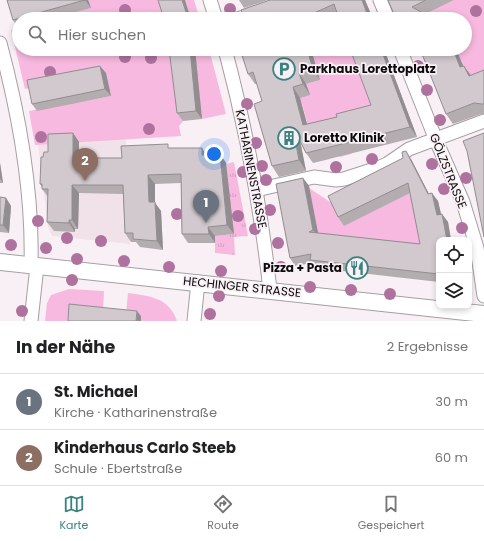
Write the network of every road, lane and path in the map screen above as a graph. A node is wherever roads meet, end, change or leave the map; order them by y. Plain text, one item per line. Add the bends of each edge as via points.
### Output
1 (210, 0) edge
2 (380, 0) edge
3 (267, 8) edge
4 (214, 12) edge
5 (254, 12) edge
6 (385, 12) edge
7 (0, 43) edge
8 (227, 56) edge
9 (403, 56) edge
10 (484, 121) edge
11 (436, 140) junction
12 (256, 190) junction
13 (0, 262) edge
14 (34, 265) junction
15 (198, 282) junction
16 (270, 290) junction
17 (484, 296) edge
18 (484, 314) edge
19 (31, 321) edge
20 (194, 321) edge

1 - 4 street
2 - 6 street
3 - 5 street
7 - 14 street via 24,159
8 - 12 street, KATHARINENSTRASSE
9 - 11 street, GÖLZSTRASSE
10 - 11 street
11 - 12 street via 409,149 387,164 344,178 314,178
11 - 17 street, GÖLZSTRASSE via 463,202 477,248
12 - 16 street, KATHARINENSTRASSE
13 - 14 street, HECHINGER STRASSE
14 - 15 street, HECHINGER STRASSE
14 - 19 street
15 - 16 street, HECHINGER STRASSE
15 - 20 street
16 - 18 street, HECHINGER STRASSE

